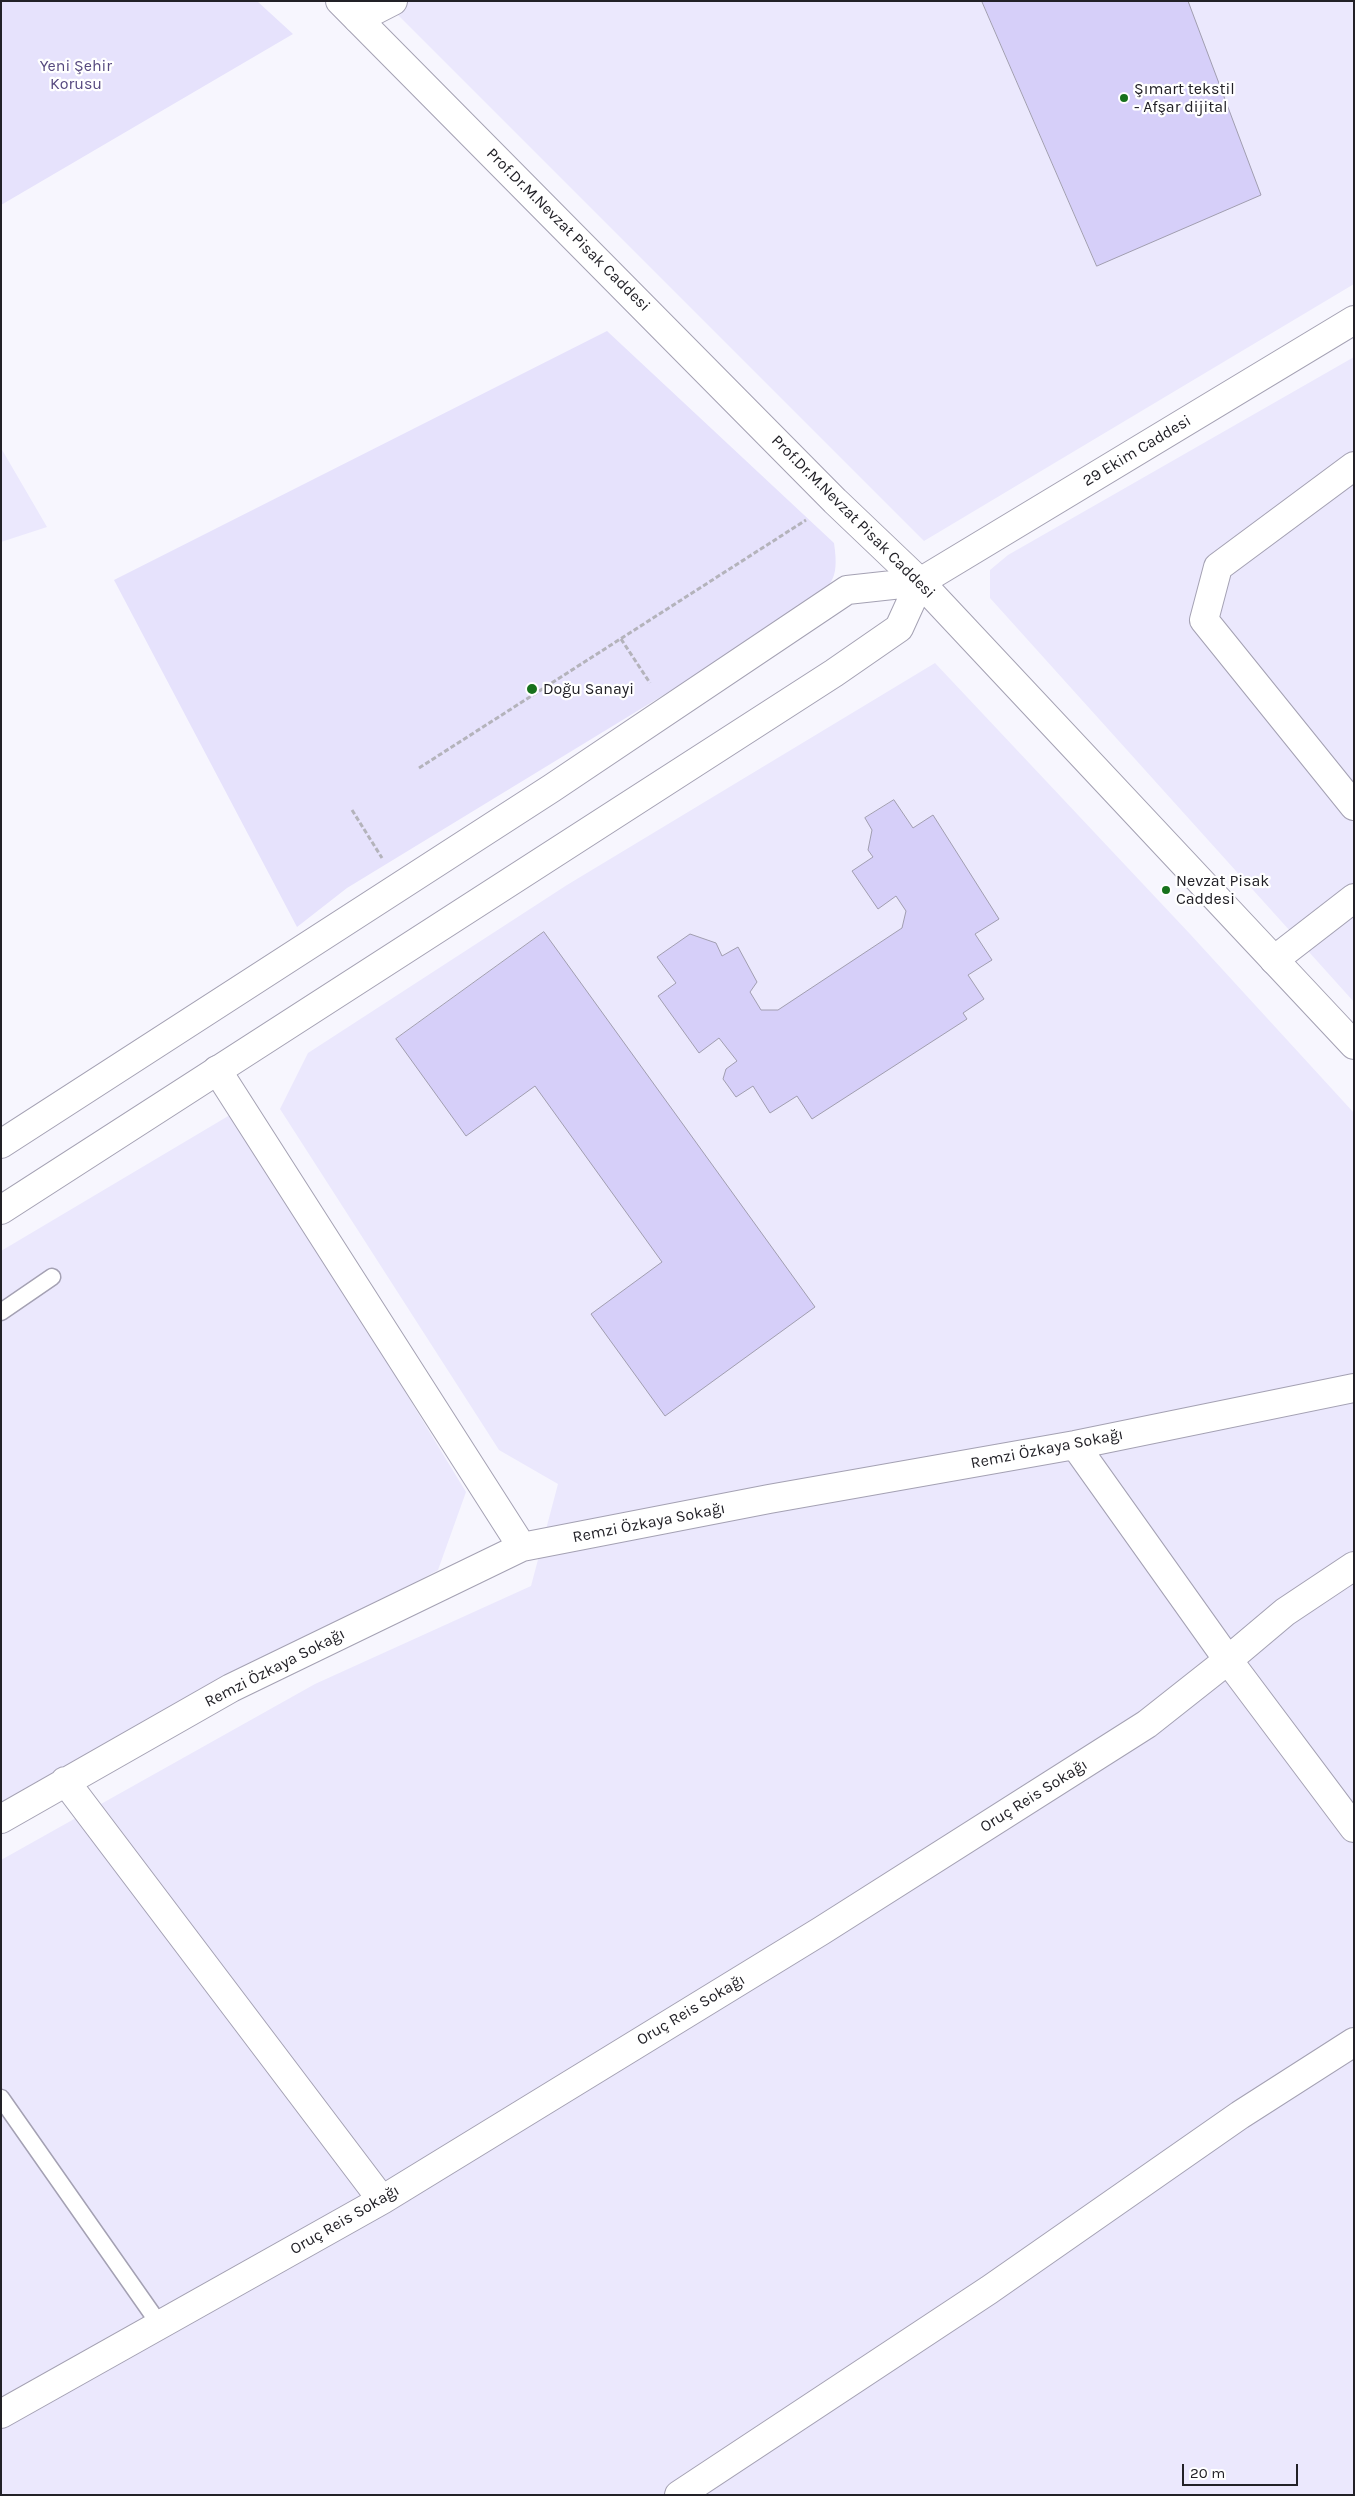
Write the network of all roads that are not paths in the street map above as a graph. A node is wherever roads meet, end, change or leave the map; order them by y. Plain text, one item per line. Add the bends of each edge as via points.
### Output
1 (394, 1) edge
2 (349, 10) edge
3 (1354, 320) edge
4 (1354, 466) edge
5 (920, 582) junction
6 (1354, 806) edge
7 (1354, 898) edge
8 (1274, 960) junction
9 (1354, 1045) edge
10 (217, 1070) junction
11 (1, 1144) edge
12 (1, 1210) edge
13 (52, 1277) dead end
14 (1, 1312) edge
15 (1354, 1388) edge
16 (1075, 1445) junction
17 (522, 1547) junction
18 (1354, 1566) edge
19 (1228, 1660) junction
20 (65, 1781) junction
21 (1, 1819) edge
22 (1354, 1828) edge
23 (1354, 2042) edge
24 (1, 2098) edge
25 (382, 2200) junction
26 (160, 2325) junction
27 (1, 2414) edge
28 (679, 2495) edge

1 - 2 street
2 - 5 street, Prof.Dr.M.Nevzat Pisak Caddesi via 835,501
3 - 5 street, 29 Ekim Caddesi
4 - 6 street via 1218,567 1204,620
5 - 8 street, Prof.Dr.M.Nevzat Pisak Caddesi
5 - 10 street via 899,628
5 - 11 street via 846,590 552,788
7 - 8 street
8 - 9 street, Prof.Dr.M.Nevzat Pisak Caddesi
10 - 12 street
10 - 17 street
13 - 14 lane
15 - 16 street, Remzi Özkaya Sokağı
16 - 17 street, Remzi Özkaya Sokağı
16 - 19 street
17 - 20 street, Remzi Özkaya Sokağı via 231,1688
18 - 19 street, Oruç Reis Sokağı via 1285,1612
19 - 22 street
19 - 25 street, Oruç Reis Sokağı via 1147,1724 821,1931
20 - 21 street, Remzi Özkaya Sokağı
20 - 25 street
23 - 28 street via 1240,2115 989,2290
24 - 26 lane
25 - 26 street, Oruç Reis Sokağı
26 - 27 street, Oruç Reis Sokağı

